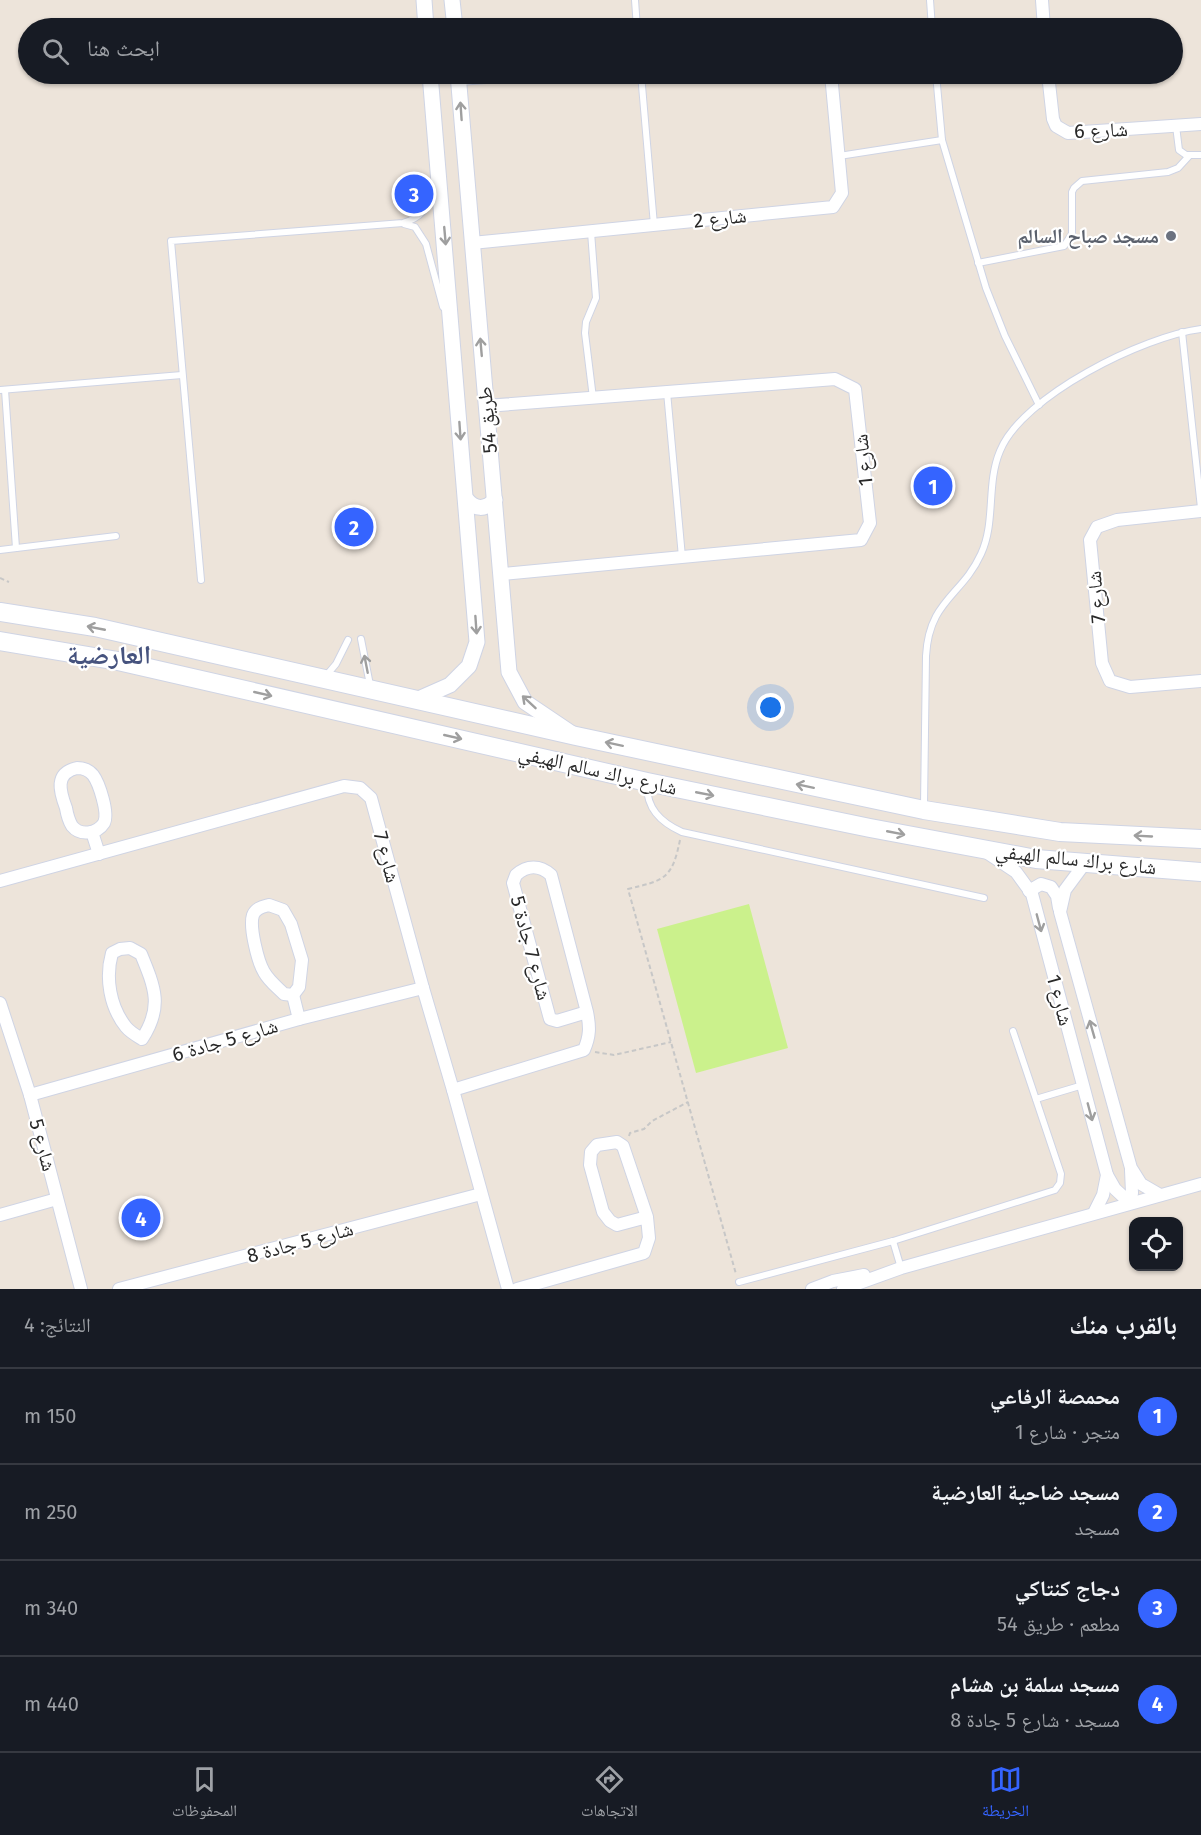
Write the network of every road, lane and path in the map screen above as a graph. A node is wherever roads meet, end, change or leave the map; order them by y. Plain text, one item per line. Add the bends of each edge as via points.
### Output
1 (424, 0) edge
2 (452, 0) edge
3 (635, 0) edge
4 (930, 0) edge
5 (1042, 0) edge
6 (425, 18) edge
7 (454, 18) edge
8 (636, 18) edge
9 (931, 18) edge
10 (1043, 18) edge
11 (431, 84) edge
12 (459, 84) edge
13 (642, 84) edge
14 (832, 84) edge
15 (937, 84) edge
16 (1049, 84) edge
17 (1201, 124) edge
18 (1176, 126) junction
19 (942, 140) junction
20 (463, 141) junction
21 (436, 142) junction
22 (1201, 155) edge
23 (839, 156) junction
24 (1189, 156) junction
25 (466, 179) junction
26 (440, 182) junction
27 (403, 223) junction
28 (654, 225) junction
29 (591, 231) junction
30 (471, 243) junction
31 (978, 263) junction
32 (1201, 329) edge
33 (1182, 332) junction
34 (455, 358) junction
35 (182, 375) junction
36 (2, 390) edge
37 (667, 392) junction
38 (593, 398) junction
39 (1039, 405) junction
40 (486, 406) junction
41 (466, 499) junction
42 (495, 500) junction
43 (1201, 509) edge
44 (116, 536) dead end
45 (16, 548) junction
46 (0, 550) edge
47 (682, 557) junction
48 (502, 573) junction
49 (0, 578) edge
50 (201, 580) dead end
51 (9, 582) dead end
52 (0, 612) edge
53 (361, 639) dead end
54 (348, 640) dead end
55 (0, 641) edge
56 (193, 650) junction
57 (225, 656) junction
58 (182, 675) junction
59 (324, 679) junction
60 (1201, 681) edge
61 (220, 684) junction
62 (371, 689) junction
63 (416, 700) junction
64 (576, 736) junction
65 (647, 782) junction
66 (829, 791) junction
67 (878, 801) junction
68 (924, 810) junction
69 (822, 818) junction
70 (870, 828) junction
71 (92, 831) junction
72 (682, 832) junction
73 (1201, 839) edge
74 (980, 848) junction
75 (99, 854) junction
76 (1085, 863) junction
77 (1201, 872) edge
78 (0, 881) edge
79 (1029, 891) junction
80 (984, 898) dead end
81 (1060, 912) junction
82 (423, 988) junction
83 (293, 995) junction
84 (0, 1003) edge
85 (587, 1012) junction
86 (299, 1019) junction
87 (1013, 1031) dead end
88 (142, 1039) junction
89 (671, 1042) junction
90 (584, 1050) junction
91 (150, 1061) junction
92 (1083, 1085) junction
93 (453, 1089) junction
94 (30, 1095) junction
95 (1036, 1099) junction
96 (688, 1102) junction
97 (623, 1146) junction
98 (1131, 1168) junction
99 (1107, 1175) junction
100 (1201, 1184) edge
101 (481, 1194) junction
102 (1160, 1195) junction
103 (57, 1199) junction
104 (1130, 1203) junction
105 (1094, 1213) junction
106 (0, 1215) edge
107 (647, 1217) junction
108 (894, 1241) junction
109 (901, 1268) junction
110 (739, 1282) joint
111 (81, 1289) edge
112 (120, 1289) edge
113 (508, 1289) edge
114 (517, 1289) edge
115 (812, 1289) edge
116 (843, 1289) edge

1 - 6 street
2 - 7 street
3 - 8 lane
4 - 9 lane
5 - 10 street
11 - 21 street, طريق 54
20 -> 12 street, طريق 54
13 - 28 lane
14 - 23 street, شارع 2
15 - 19 lane
16 - 18 street, شارع 6 via 1053,119 1068,133
17 - 18 street, شارع 6
18 - 24 lane via 1179,150
19 - 23 lane
19 - 31 lane
20 - 21 street via 453,150 440,148
20 - 25 street, طريق 54
21 - 26 street, طريق 54
22 - 24 lane
23 - 28 street, شارع 2 via 842,193 833,207
24 - 31 lane via 1168,172 1082,181 1072,192 1072,234 1064,246
25 - 26 street via 462,173 448,171
25 - 30 street, طريق 54
26 - 27 lane via 420,215
26 -> 34 street, طريق 54
27 - 34 lane via 415,227 426,244
27 - 35 lane via 171,241
28 - 29 street, شارع 2
29 - 30 street, شارع 2
29 - 38 lane via 596,298 585,333
40 -> 30 street, طريق 54
31 - 39 lane via 995,312
32 - 33 lane
33 - 39 lane via 1099,366
33 - 43 lane
34 -> 41 street, طريق 54
35 - 36 lane
35 - 50 lane
36 - 45 lane
37 - 38 street, شارع 1
37 - 47 lane
37 - 47 street, شارع 1 via 835,379 855,390 870,523 861,540
38 - 40 street, شارع 1
39 - 68 lane via 1008,435 1000,449 982,551 941,606 928,635
40 - 42 street, طريق 54
41 - 42 street via 477,507
41 -> 63 street, طريق 54 via 477,642 469,666 450,685
42 - 48 street, طريق 54
43 - 60 street, شارع 7 via 1117,519 1097,527 1090,540 1102,663 1110,681 1130,687
44 - 45 lane
45 - 46 lane
47 - 48 street, شارع 1
64 -> 48 street, طريق 54 via 525,702 509,672
49 - 51 path
56 -> 52 main road, شارع براك سالم الهيفي via 95,627
62 -> 53 lane
54 - 59 lane
55 - 58 main road, شارع براك سالم الهيفي
56 - 57 main road, شارع براك سالم الهيفي
56 - 58 main road via 194,666
57 - 59 main road, شارع براك سالم الهيفي
57 - 61 main road via 216,668
58 - 61 main road, شارع براك سالم الهيفي
59 - 62 main road, شارع براك سالم الهيفي
61 -> 65 main road, شارع براك سالم الهيفي
62 - 63 main road, شارع براك سالم الهيفي
63 - 64 main road, شارع براك سالم الهيفي
66 -> 64 main road, شارع براك سالم الهيفي
65 -> 69 main road, شارع براك سالم الهيفي
65 - 72 lane via 650,806 665,823
66 - 67 main road, شارع براك سالم الهيفي
66 - 69 main road via 832,806
67 - 68 main road, شارع براك سالم الهيفي
67 - 70 main road via 868,813
73 -> 68 main road, شارع براك سالم الهيفي via 1060,832
69 - 70 main road, شارع براك سالم الهيفي
70 -> 74 main road, شارع براك سالم الهيفي
71 - 71 street via 80,831 70,824 60,785 71,769 82,768 91,773 106,812 101,826
71 - 75 street
72 - 80 lane
72 - 89 path via 676,859 667,875 628,889
74 - 76 main road, شارع براك سالم الهيفي via 1035,859
74 - 79 street, شارع 1 via 1016,872
75 - 78 street, شارع 7
75 - 82 street, شارع 7 via 344,786 360,788 371,798
76 - 77 main road, شارع براك سالم الهيفي
76 - 81 street via 1065,890
79 - 81 street, شارع 1 via 1041,884 1051,887
79 -> 92 street, شارع 1
98 -> 81 street, شارع 1
82 - 86 street, شارع 5 جادة 6
82 - 93 street, شارع 7
83 - 83 street, شارع 5 جادة 6 via 299,987 302,960 291,924 282,910 269,906 258,909 253,916 253,934 264,972 284,994
83 - 86 street, شارع 5 جادة 6
84 - 94 street, شارع 5
85 - 85 street, شارع 7 جادة 5 via 551,875 538,867 529,867 516,875 513,883 550,1019 557,1021
85 - 90 street, شارع 7 جادة 5 via 590,1028
86 - 91 street, شارع 5 جادة 6
87 - 95 lane
88 - 88 street, شارع 5 جادة 6 via 155,1014 152,979 141,954 130,948 120,949 112,953 108,966 112,999 127,1029
88 - 91 street, شارع 5 جادة 6
89 - 90 path via 614,1055
89 - 96 path
90 - 93 street
91 - 94 street, شارع 5 جادة 6
92 - 95 lane
92 -> 99 street, شارع 1
93 - 101 street, شارع 7
94 - 103 street, شارع 5
95 - 108 lane via 1061,1174 1055,1190
96 - 97 path via 644,1129 630,1133
96 - 110 path
97 - 107 street
97 - 107 street via 607,1142 591,1152 590,1165 603,1212 617,1226
98 - 102 street, شارع 1 via 1141,1184
98 - 104 street, شارع 1
99 - 104 street, شارع 1
99 - 105 street
100 - 102 street
101 - 112 street, شارع 5 جادة 8
101 - 113 street, شارع 7
102 - 104 street
103 - 106 street
103 - 111 street, شارع 5
104 - 105 street
105 - 109 street
107 - 114 street via 649,1238 644,1253
108 - 109 lane
108 - 110 lane
109 - 115 street via 832,1281
109 - 116 street

